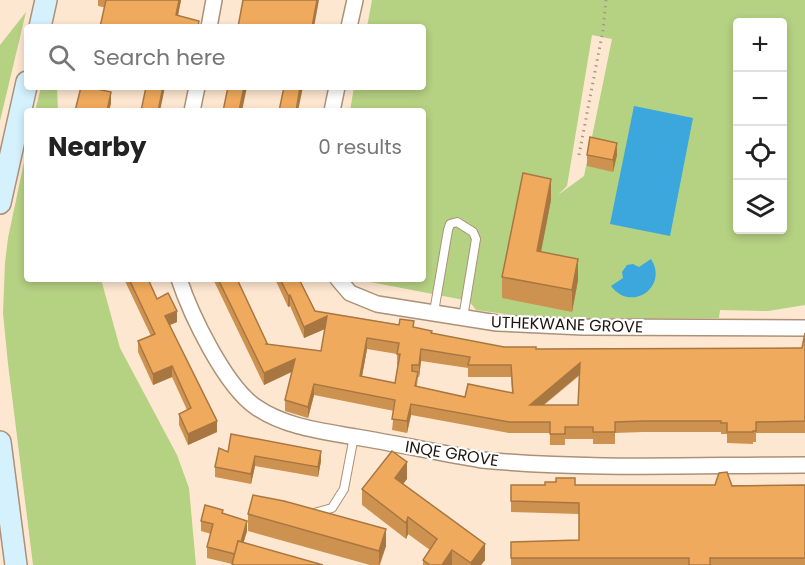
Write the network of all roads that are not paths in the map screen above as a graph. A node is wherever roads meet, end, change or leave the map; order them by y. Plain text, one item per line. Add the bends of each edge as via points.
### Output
1 (46, 0) edge
2 (214, 0) edge
3 (355, 0) edge
4 (41, 24) edge
5 (210, 24) edge
6 (350, 24) edge
7 (25, 90) edge
8 (196, 90) edge
9 (336, 90) edge
10 (193, 108) edge
11 (333, 108) edge
12 (0, 203) edge
13 (179, 282) edge
14 (341, 282) edge
15 (434, 312) junction
16 (463, 318) junction
17 (805, 328) edge
18 (354, 436) junction
19 (0, 442) edge
20 (805, 465) edge
21 (300, 513) edge
22 (16, 565) edge

1 - 4 street
2 - 5 street
3 - 6 street
7 - 12 street
8 - 10 street
9 - 11 street
13 - 18 street, INQE GROVE via 223,371 240,394 276,418 305,428
14 - 15 street, UTHEKWANE GROVE via 350,292 377,304
15 - 16 street, UTHEKWANE GROVE
15 - 16 lane via 448,230 450,224 457,222 476,238
16 - 17 street, UTHEKWANE GROVE via 543,326
18 - 20 street, INQE GROVE via 509,463
18 - 21 lane via 344,489 332,508
19 - 22 street

